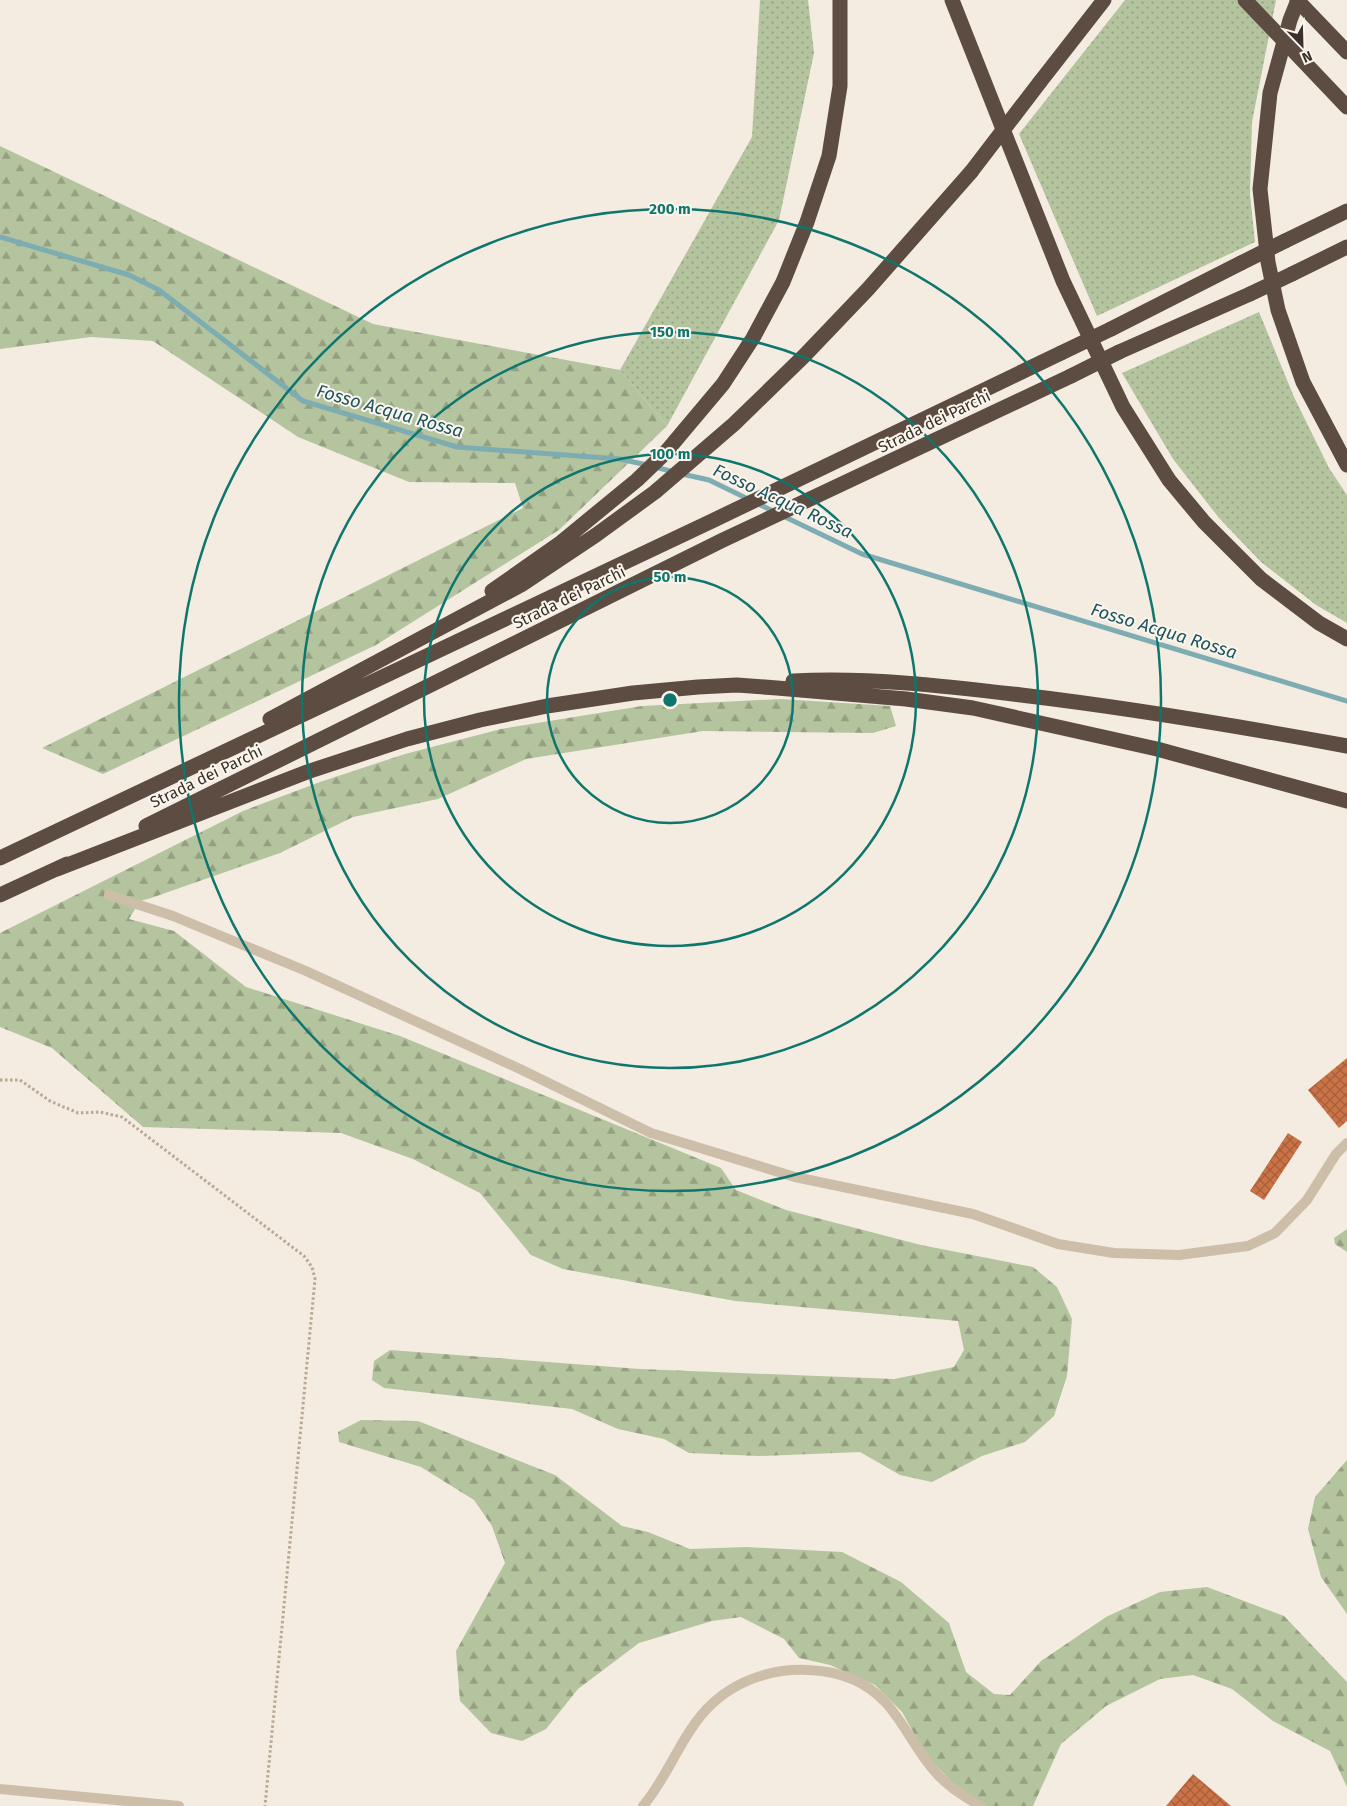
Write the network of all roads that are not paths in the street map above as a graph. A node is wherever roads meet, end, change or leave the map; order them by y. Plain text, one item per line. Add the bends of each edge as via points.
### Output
1 (840, 0) edge
2 (952, 0) edge
3 (1104, 0) edge
4 (1245, 0) edge
5 (1298, 0) edge
6 (1347, 52) edge
7 (1347, 107) edge
8 (1347, 211) edge
9 (1347, 247) edge
10 (1347, 465) edge
11 (1347, 639) edge
12 (363, 670) junction
13 (737, 685) junction
14 (1347, 746) edge
15 (1347, 801) edge
16 (94, 813) junction
17 (0, 858) edge
18 (57, 869) junction
19 (109, 895) dead end
20 (0, 896) edge
21 (1347, 1143) edge
22 (0, 1789) edge
23 (179, 1806) edge
24 (643, 1806) edge
25 (980, 1806) edge

1 - 12 highway via 840,86 829,156 783,282 753,338 723,384 665,453 583,526 485,596
2 - 11 highway via 1063,281 1123,407 1169,480 1204,522 1262,579 1319,623
3 - 12 highway, bridge via 971,172 868,289 734,424 655,492 521,585
4 - 7 highway, bridge
5 - 6 highway, bridge
5 - 10 highway via 1270,93 1260,189 1268,262 1278,310 1303,382
8 - 16 highway, Strada dei Parchi, bridge via 1111,329 712,521
9 - 18 highway, Strada dei Parchi, bridge via 724,540
12 - 16 highway
13 - 14 highway via 838,680 955,687 1153,712
13 - 15 highway via 973,708 1157,749
13 - 18 highway via 612,696 515,712 444,729 338,761
16 - 17 highway, Strada dei Parchi
18 - 20 highway, Strada dei Parchi
19 - 21 lane via 173,916 306,971 520,1068 651,1133 795,1177 973,1214 1058,1244 1114,1253 1179,1255 1248,1246 1275,1233 1307,1200 1336,1154
22 - 23 lane
24 - 25 lane via 661,1782 694,1724 712,1702 750,1679 792,1670 836,1673 869,1688 897,1716 938,1775 954,1790

